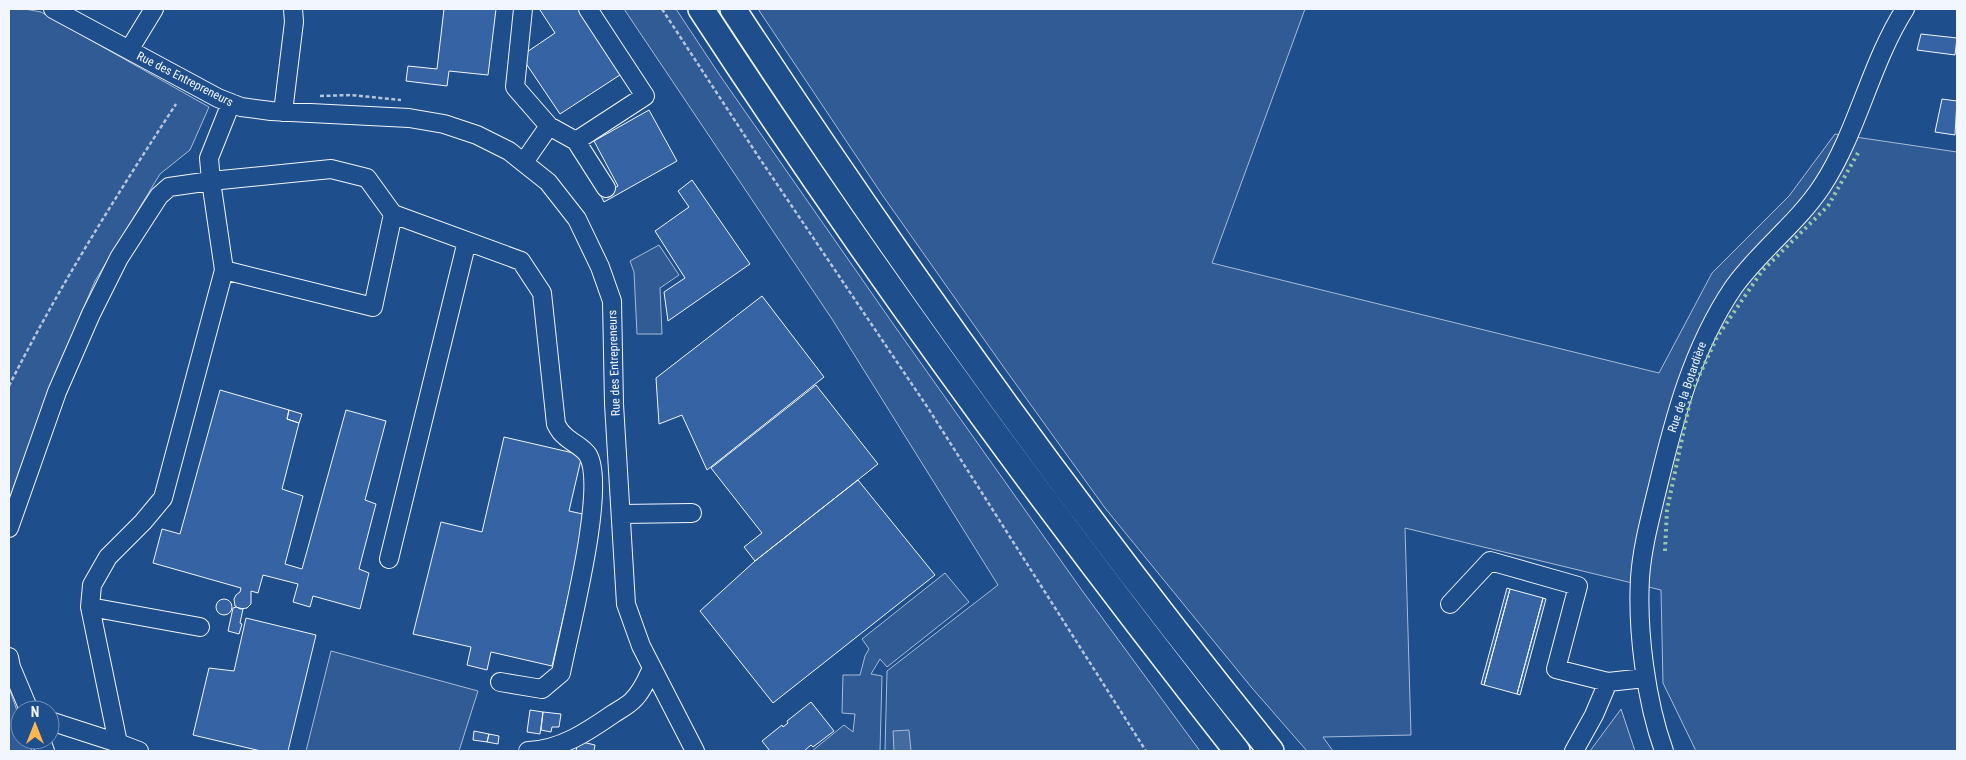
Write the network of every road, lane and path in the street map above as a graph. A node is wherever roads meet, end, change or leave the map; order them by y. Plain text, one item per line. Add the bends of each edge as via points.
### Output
1 (53, 9) edge
2 (154, 9) edge
3 (292, 9) edge
4 (523, 9) edge
5 (588, 9) edge
6 (662, 9) edge
7 (701, 9) edge
8 (733, 9) edge
9 (1905, 9) edge
10 (129, 50) junction
11 (319, 96) dead end
12 (410, 101) dead end
13 (231, 103) junction
14 (176, 104) dead end
15 (283, 112) junction
16 (549, 126) junction
17 (576, 141) junction
18 (524, 162) junction
19 (211, 180) junction
20 (606, 188) dead end
21 (392, 214) junction
22 (467, 241) junction
23 (224, 270) junction
24 (9, 386) edge
25 (692, 513) dead end
26 (621, 514) junction
27 (9, 528) edge
28 (389, 559) dead end
29 (1450, 604) dead end
30 (90, 607) junction
31 (200, 627) dead end
32 (9, 657) edge
33 (652, 668) junction
34 (1645, 678) junction
35 (500, 682) dead end
36 (1608, 682) junction
37 (25, 700) edge
38 (1652, 702) junction
39 (60, 724) edge
40 (118, 743) junction
41 (139, 751) edge
42 (528, 751) edge
43 (695, 751) edge
44 (1146, 751) edge
45 (1236, 751) edge
46 (1270, 751) edge
47 (1574, 751) edge
48 (1664, 751) edge
49 (1676, 751) edge

1 - 10 street, Rue des Entrepreneurs
2 - 10 street
3 - 15 street via 294,22
4 - 16 street via 515,87
5 - 17 street via 645,96
6 - 44 path via 928,408
7 - 45 highway via 793,148 934,349 1094,568
8 - 46 highway via 843,174 984,373 1069,490
9 - 34 street, Rue de la Botardière via 1882,52 1840,155 1821,187 1800,214 1765,248 1734,288 1702,340 1669,438 1644,544 1640,609
10 - 13 street, Rue des Entrepreneurs
11 - 12 path via 351,94
13 - 15 street, Rue des Entrepreneurs
13 - 19 street via 210,158
14 - 24 path via 100,221
15 - 18 street, Rue des Entrepreneurs via 373,115 444,124 478,135
16 - 17 street
16 - 18 street
17 - 20 street
18 - 26 street, Rue des Entrepreneurs via 548,182 577,219 612,301
19 - 21 street via 331,168 367,178
19 - 23 street
19 - 27 street via 169,187 158,196 119,258 57,392
21 - 22 street
21 - 23 street via 373,307
22 - 28 street
22 - 35 street via 521,261 542,293 556,424 564,436 588,456 592,474 592,520 561,673 542,689
23 - 30 street via 164,498 108,557 92,585
25 - 26 street
26 - 33 street, Rue des Entrepreneurs via 626,604
29 - 36 street via 1490,561 1578,586 1556,669
30 - 31 street
30 - 40 street
32 - 37 street
33 - 42 street via 632,701 601,722 566,743
33 - 43 street, Rue des Entrepreneurs
34 - 36 street
34 - 38 street, Rue de la Botardière
36 - 47 street
38 - 48 street
38 - 49 street
39 - 40 street
40 - 41 street

